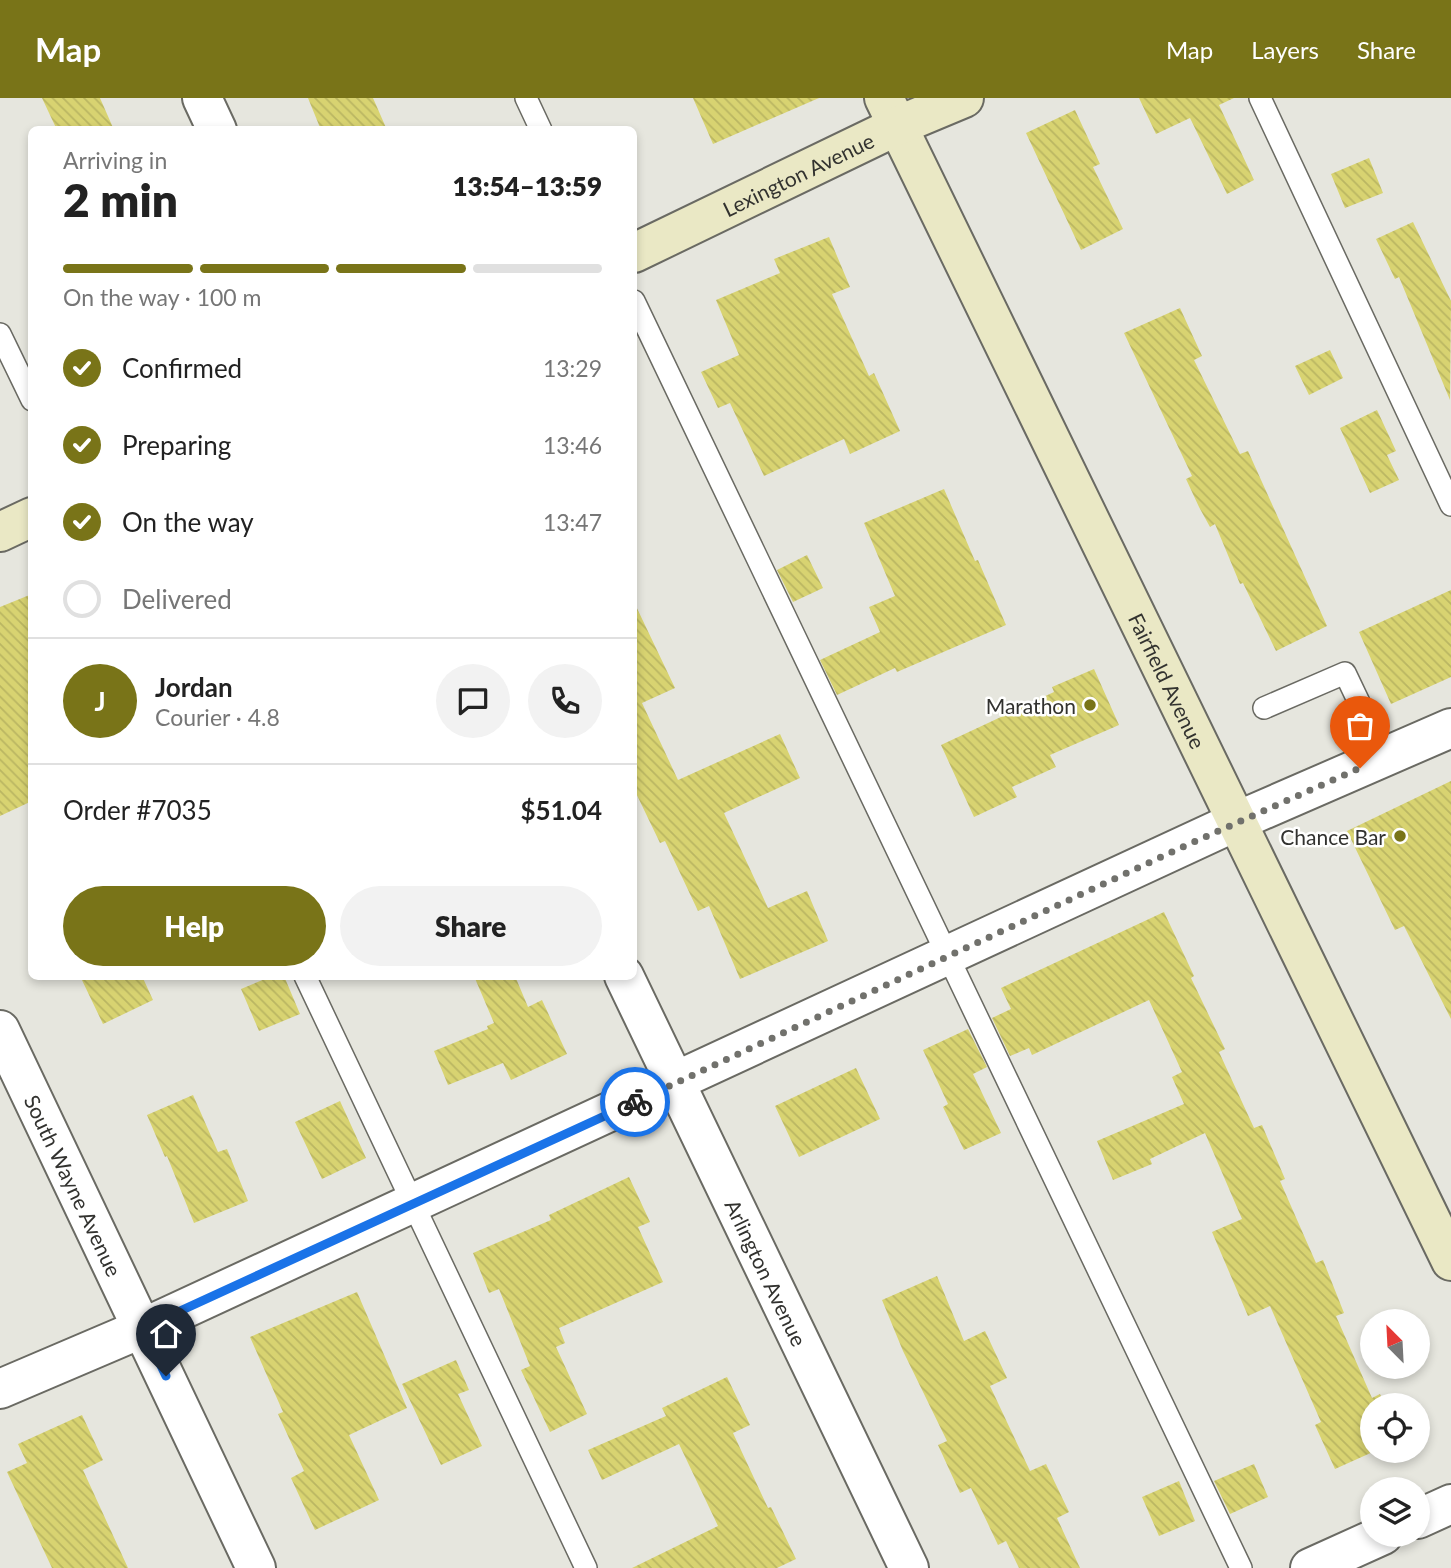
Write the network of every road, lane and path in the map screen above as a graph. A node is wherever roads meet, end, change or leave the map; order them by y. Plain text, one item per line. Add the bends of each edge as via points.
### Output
1 (202, 98) edge
2 (526, 98) edge
3 (964, 98) edge
4 (1260, 98) edge
5 (890, 112) edge
6 (215, 126) edge
7 (539, 126) edge
8 (637, 251) edge
9 (637, 307) edge
10 (0, 334) edge
11 (28, 392) edge
12 (1451, 505) edge
13 (28, 519) edge
14 (0, 532) edge
15 (1265, 708) dead end
16 (1451, 728) edge
17 (1385, 757) junction
18 (1235, 822) junction
19 (946, 956) junction
20 (307, 980) edge
21 (626, 980) edge
22 (0, 1030) edge
23 (676, 1083) junction
24 (412, 1205) junction
25 (1451, 1261) edge
26 (143, 1328) junction
27 (0, 1389) edge
28 (1451, 1504) edge
29 (1430, 1514) edge
30 (1360, 1545) edge
31 (256, 1568) edge
32 (586, 1568) edge
33 (909, 1568) edge
34 (1241, 1568) edge
35 (1310, 1568) edge

1 - 6 street
2 - 7 lane
3 - 5 main road, Lexington Avenue
4 - 12 lane
5 - 8 main road, Lexington Avenue
5 - 18 main road, Fairfield Avenue
9 - 19 lane
10 - 11 lane
13 - 14 main road
15 - 17 lane via 1345,673
16 - 17 street
17 - 18 street
18 - 19 street
18 - 25 main road, Fairfield Avenue
19 - 23 street
19 - 34 lane
20 - 24 lane
21 - 23 street, Arlington Avenue
22 - 26 street, South Wayne Avenue
23 - 24 street
23 - 33 street, Arlington Avenue
24 - 26 street
24 - 32 lane
26 - 27 street
26 - 31 street, South Wayne Avenue
28 - 29 street
30 - 35 street

